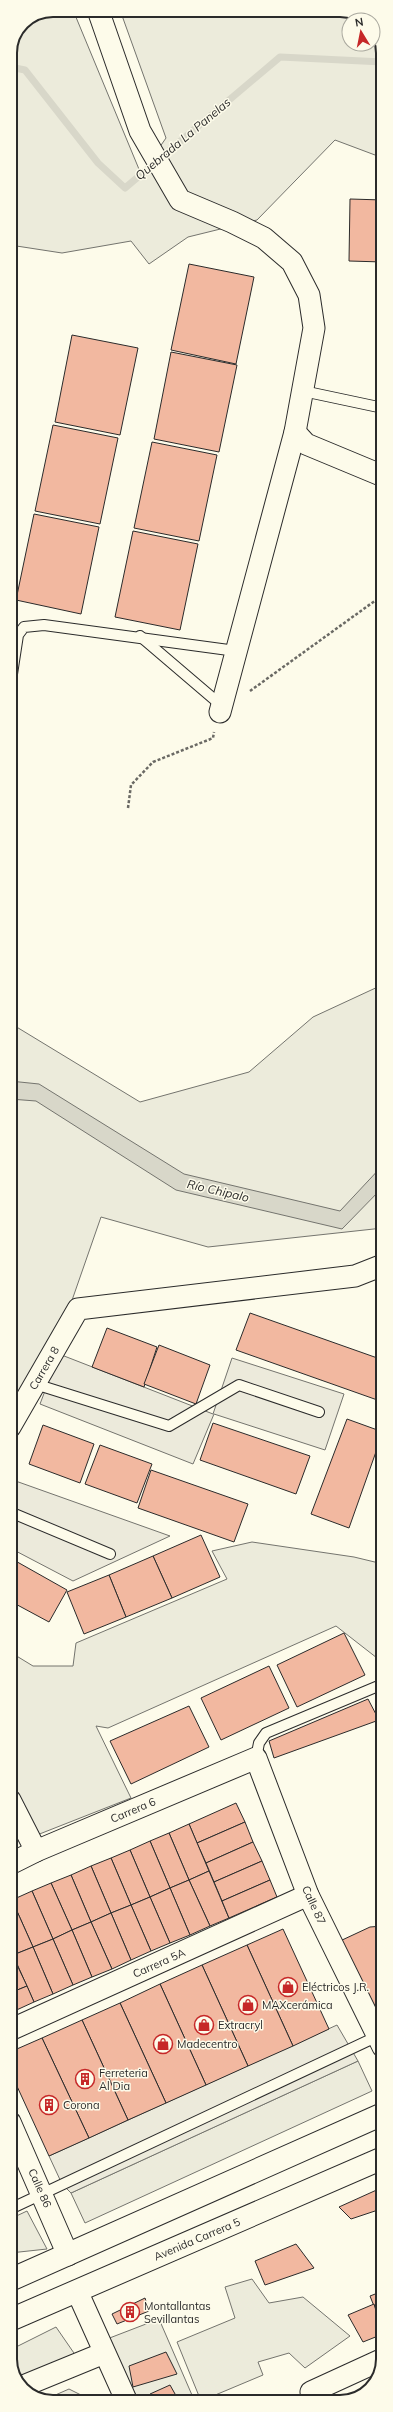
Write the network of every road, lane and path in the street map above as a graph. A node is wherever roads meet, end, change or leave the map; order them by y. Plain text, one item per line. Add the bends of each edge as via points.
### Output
1 (100, 17) edge
2 (303, 391) junction
3 (376, 407) edge
4 (295, 432) junction
5 (376, 473) edge
6 (376, 600) edge
7 (140, 636) junction
8 (17, 642) edge
9 (236, 651) junction
10 (221, 709) junction
11 (128, 808) dead end
12 (376, 1268) edge
13 (35, 1384) junction
14 (319, 1412) dead end
15 (17, 1415) edge
16 (17, 1515) edge
17 (110, 1554) dead end
18 (376, 1687) edge
19 (256, 1758) junction
20 (17, 1814) edge
21 (36, 1851) junction
22 (17, 1860) edge
23 (308, 1895) junction
24 (17, 2027) edge
25 (376, 2031) edge
26 (376, 2043) edge
27 (376, 2117) edge
28 (17, 2137) edge
29 (376, 2161) edge
30 (43, 2194) junction
31 (17, 2206) edge
32 (68, 2255) junction
33 (17, 2277) edge
34 (77, 2291) junction
35 (17, 2317) edge
36 (104, 2353) junction
37 (376, 2362) edge
38 (27, 2384) edge
39 (311, 2392) dead end
40 (124, 2395) edge

1 - 2 street via 140,131 180,200 264,238 292,262 309,295 314,328
2 - 3 lane
2 - 4 street
4 - 5 street via 306,444
4 - 9 street
6 - 10 path
7 - 8 lane via 44,624 24,627
7 - 9 lane
7 - 10 lane
9 - 10 street
10 - 11 path via 213,738 153,762 131,785
12 - 13 street, Carrera 8 via 355,1276 108,1303 78,1309
13 - 14 lane via 169,1426 239,1385
13 - 15 street, Carrera 8
16 - 17 lane
18 - 19 lane via 266,1733 259,1743
19 - 21 street, Carrera 6
19 - 23 street, Calle 87
20 - 21 street
21 - 22 street, Carrera 6
23 - 24 street, Carrera 5A
23 - 25 street, Calle 87
26 - 30 lane
27 - 32 main road
28 - 30 street, Calle 86
29 - 34 main road, Avenida Carrera 5
30 - 31 lane
30 - 32 street, Calle 86
32 - 33 main road
34 - 35 main road, Avenida Carrera 5
34 - 36 street
36 - 38 street
36 - 40 street
37 - 39 street

